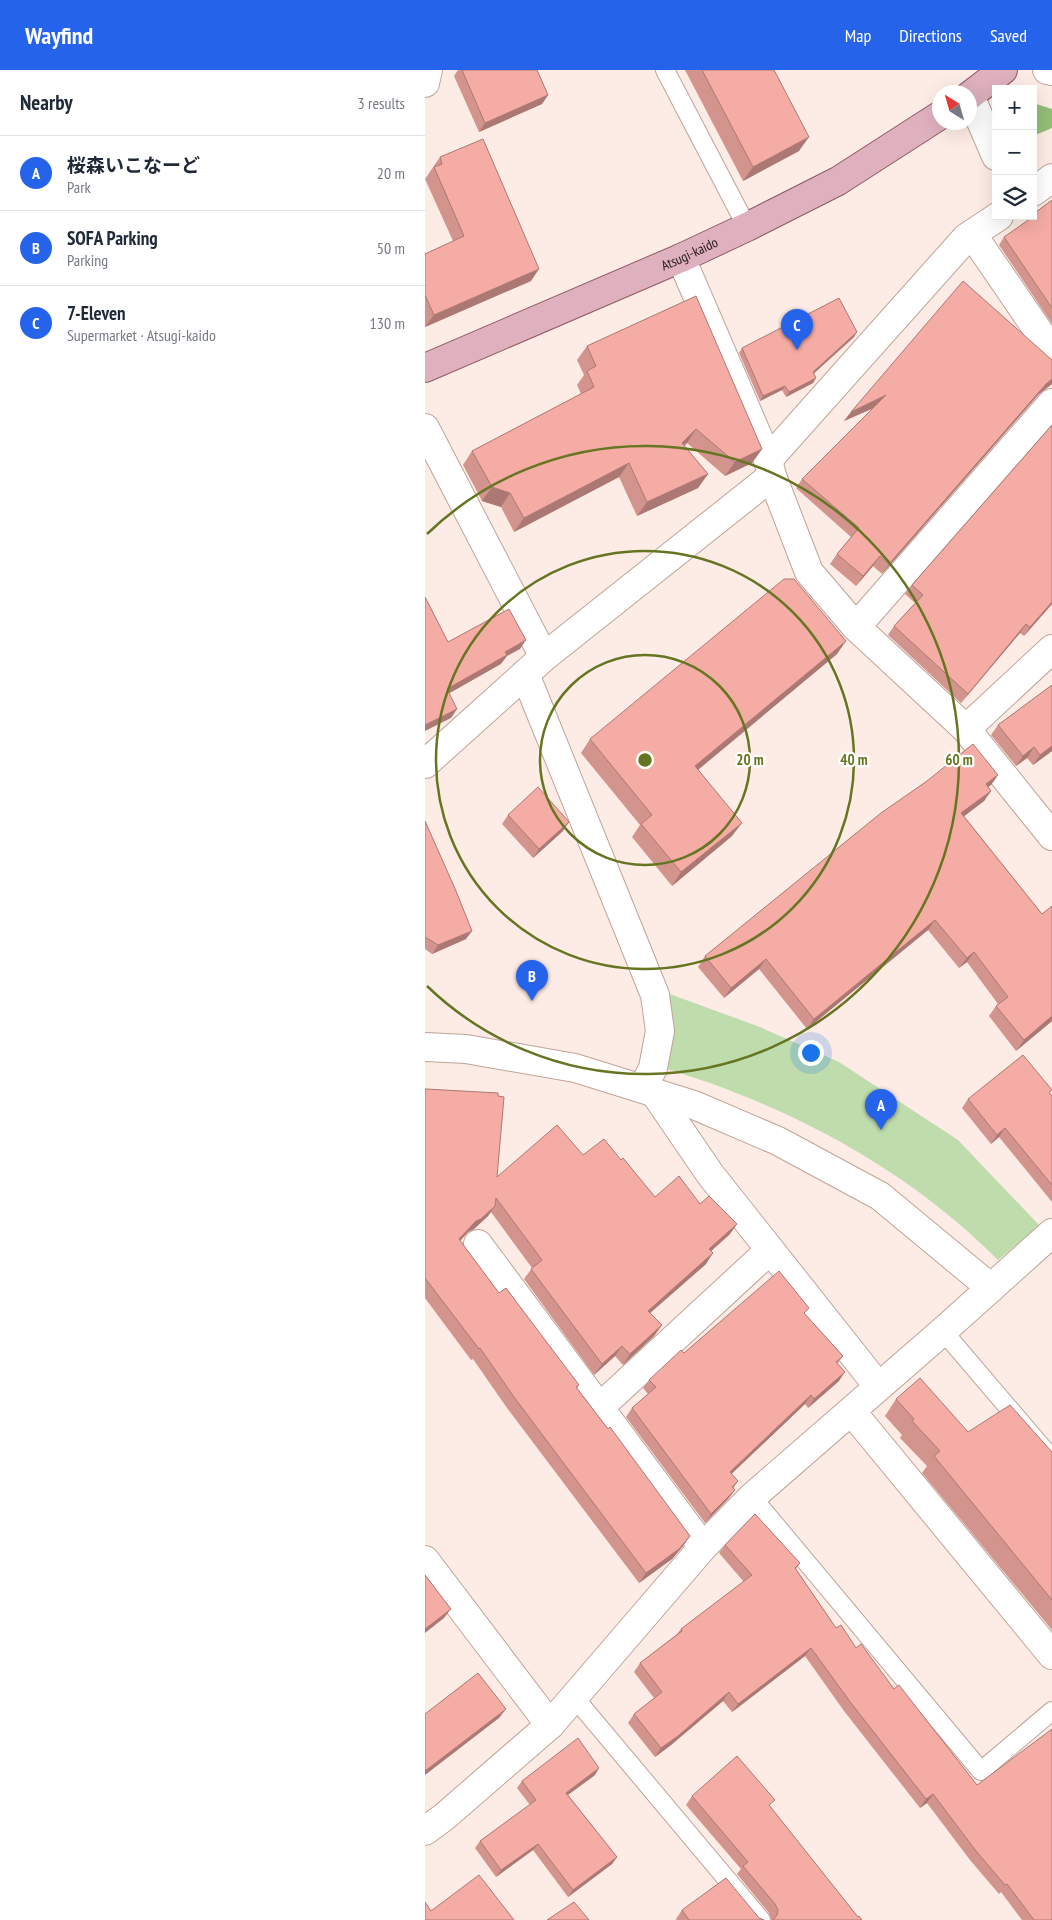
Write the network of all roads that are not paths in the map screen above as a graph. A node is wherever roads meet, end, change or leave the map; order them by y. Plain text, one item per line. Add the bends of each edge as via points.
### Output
1 (428, 70) edge
2 (665, 70) edge
3 (1003, 70) edge
4 (1047, 70) edge
5 (1052, 71) edge
6 (425, 83) edge
7 (977, 90) edge
8 (977, 112) edge
9 (932, 120) edge
10 (992, 147) edge
11 (1052, 178) edge
12 (1037, 189) edge
13 (993, 220) edge
14 (747, 227) junction
15 (972, 234) junction
16 (681, 258) junction
17 (1052, 351) edge
18 (425, 368) edge
19 (1052, 403) edge
20 (425, 428) edge
21 (770, 468) junction
22 (856, 627) junction
23 (1052, 649) edge
24 (534, 666) junction
25 (966, 729) junction
26 (425, 764) edge
27 (1052, 836) edge
28 (425, 1047) edge
29 (649, 1090) junction
30 (1052, 1232) edge
31 (478, 1244) dead end
32 (770, 1250) junction
33 (991, 1288) junction
34 (943, 1331) junction
35 (878, 1386) junction
36 (600, 1407) junction
37 (852, 1412) junction
38 (1052, 1459) edge
39 (752, 1497) junction
40 (703, 1547) junction
41 (425, 1560) edge
42 (1052, 1655) edge
43 (574, 1697) junction
44 (1052, 1711) edge
45 (550, 1725) junction
46 (425, 1831) edge
47 (761, 1920) edge

1 - 6 street
2 - 14 lane
3 - 7 main road
4 - 5 street
8 - 10 street
9 - 14 main road, Atsugi-kaido via 838,180
11 - 12 street
13 - 15 street
14 - 16 main road, Atsugi-kaido
15 - 17 street
15 - 21 street
16 - 18 main road, Atsugi-kaido
16 - 21 street
19 - 22 street
20 - 24 street
21 - 22 street via 809,572
21 - 24 street
22 - 25 street
23 - 25 street
24 - 26 street
24 - 29 street via 655,995 660,1031
25 - 27 street
28 - 29 street via 466,1049 575,1068
29 - 32 street
29 - 33 street via 777,1141 880,1196
30 - 33 street
31 - 36 street
32 - 35 street
32 - 36 street
33 - 34 street
34 - 35 street
34 - 38 lane
35 - 37 street
36 - 40 street
37 - 39 street
37 - 42 street
39 - 40 street
39 - 44 lane via 981,1772
40 - 43 street
41 - 45 street
43 - 45 street
43 - 47 lane
45 - 46 street

